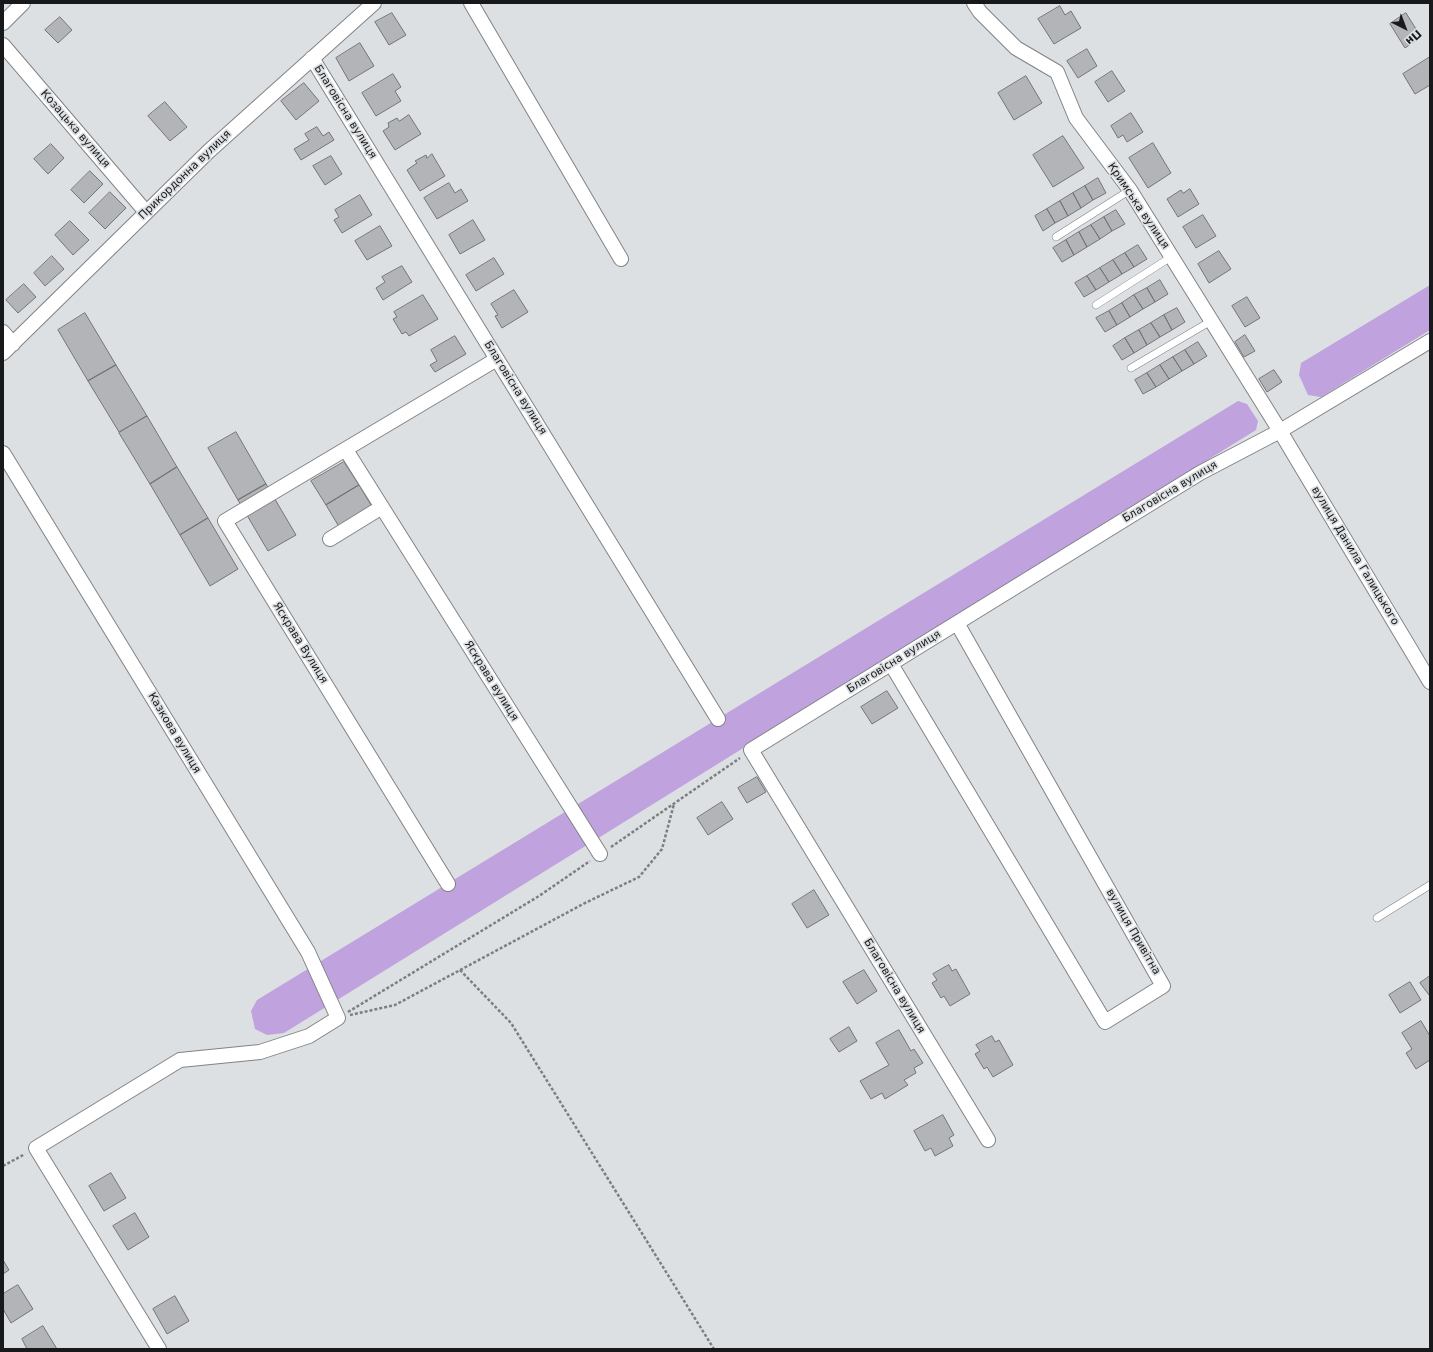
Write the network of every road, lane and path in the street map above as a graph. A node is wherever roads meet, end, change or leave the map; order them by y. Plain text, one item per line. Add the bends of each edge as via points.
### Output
1 (23, 3) edge
2 (374, 3) edge
3 (471, 3) edge
4 (974, 3) edge
5 (3, 23) edge
6 (3, 45) edge
7 (312, 58) junction
8 (1130, 190) junction
9 (146, 212) junction
10 (1056, 237) dead end
11 (1172, 257) junction
12 (621, 259) dead end
13 (1096, 304) dead end
14 (1211, 321) junction
15 (3, 332) edge
16 (1430, 341) edge
17 (8, 349) edge
18 (497, 359) junction
19 (1131, 368) dead end
20 (1280, 431) junction
21 (346, 450) junction
22 (3, 453) edge
23 (382, 507) junction
24 (330, 539) dead end
25 (957, 623) junction
26 (891, 664) junction
27 (1430, 682) edge
28 (718, 719) dead end
29 (751, 750) junction
30 (674, 803) junction
31 (600, 854) junction
32 (448, 884) dead end
33 (1430, 885) edge
34 (1376, 918) dead end
35 (460, 970) junction
36 (338, 1018) junction
37 (988, 1140) dead end
38 (36, 1148) junction
39 (3, 1166) edge
40 (159, 1349) edge
41 (714, 1349) edge

1 - 5 street
2 - 7 street, Прикордонна вулиця
3 - 12 street
4 - 8 street, Кримська вулиця via 1016,48 1057,72 1076,118
6 - 9 street, Козацька вулиця
7 - 9 street, Прикордонна вулиця
7 - 18 street, Благовісна вулиця
8 - 10 lane
8 - 11 street, Кримська вулиця
9 - 17 street, Прикордонна вулиця
11 - 13 lane
11 - 14 street, Кримська вулиця
14 - 19 lane
14 - 20 street, Кримська вулиця
15 - 17 street
16 - 20 street, Благовісна вулиця
18 - 21 street
18 - 28 street, Благовісна вулиця
20 - 25 street, Благовісна вулиця via 1200,473
20 - 27 street, вулиця Данила Галицького
21 - 23 street, Яскрава вулиця
21 - 32 street, Яскрава Вулиця via 225,521
22 - 36 street, Казкова вулиця via 308,952
23 - 24 street
23 - 31 street, Яскрава вулиця
25 - 26 street, Благовісна вулиця
25 - 26 street, вулиця Привітна via 1163,986 1105,1022
26 - 29 street, Благовісна вулиця
29 - 30 path
29 - 37 street, Благовісна вулиця
30 - 31 path
30 - 35 path via 662,849 639,877
31 - 36 path via 539,896
33 - 34 lane
35 - 36 path via 395,1005
35 - 41 path via 511,1023
36 - 38 street via 309,1036 260,1052 180,1060
38 - 39 path
38 - 40 street

